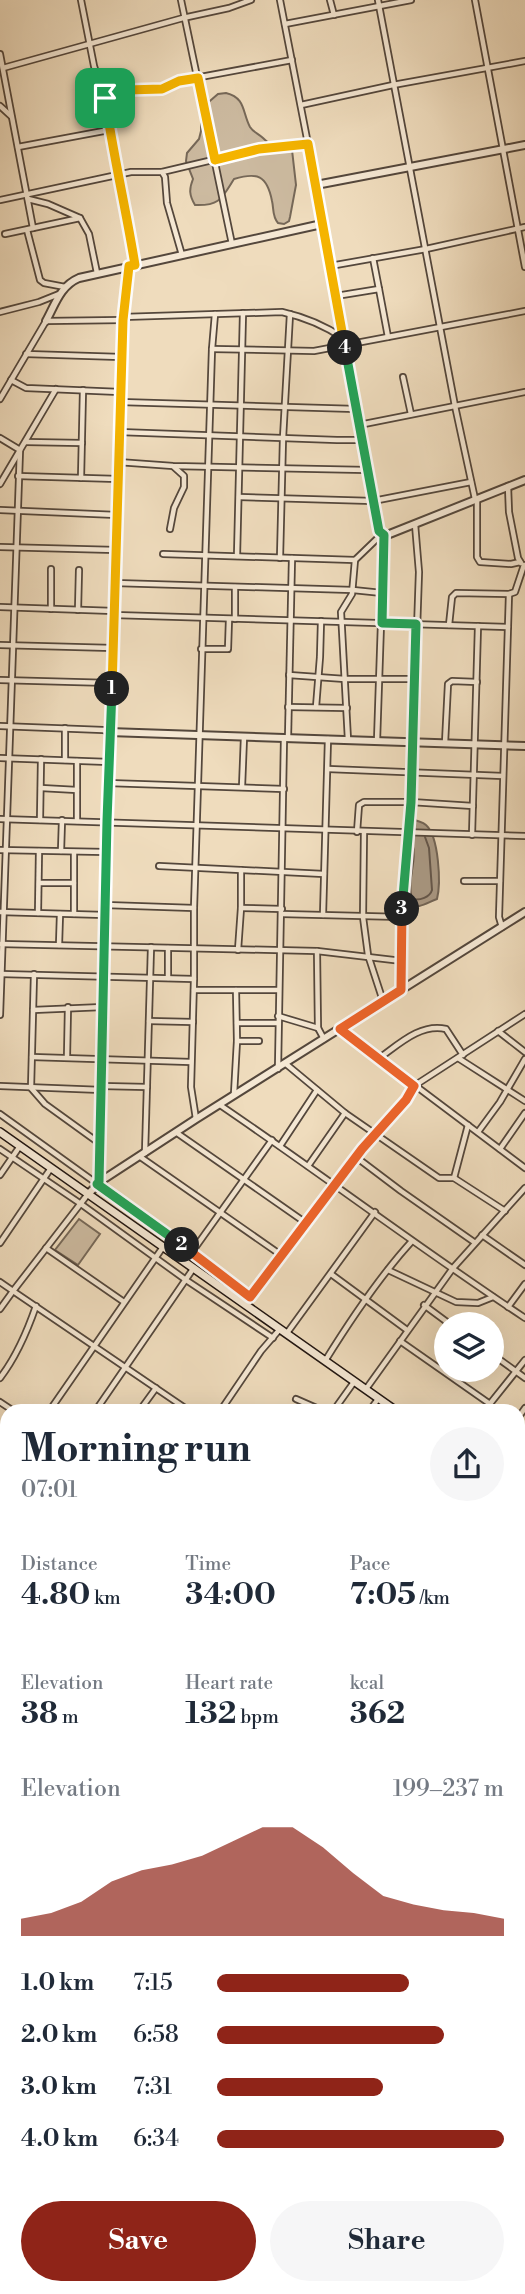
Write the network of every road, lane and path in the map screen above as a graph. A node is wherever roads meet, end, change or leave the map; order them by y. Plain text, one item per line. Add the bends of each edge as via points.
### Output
1 (81, 0) edge
2 (181, 0) edge
3 (251, 0) edge
4 (280, 0) edge
5 (330, 0) edge
6 (378, 0) edge
7 (411, 0) edge
8 (475, 0) edge
9 (379, 6) junction
10 (334, 15) junction
11 (183, 18) junction
12 (285, 24) junction
13 (89, 45) junction
14 (0, 54) edge
15 (292, 60) junction
16 (525, 61) edge
17 (3, 68) junction
18 (488, 68) junction
19 (198, 78) junction
20 (393, 85) junction
21 (105, 98) junction
22 (300, 105) junction
23 (0, 106) edge
24 (12, 116) junction
25 (109, 130) junction
26 (308, 144) junction
27 (525, 145) edge
28 (18, 148) junction
29 (503, 149) junction
30 (215, 160) junction
31 (409, 166) junction
32 (162, 172) junction
33 (118, 176) junction
34 (316, 185) junction
35 (27, 197) junction
36 (0, 200) edge
37 (80, 218) junction
38 (322, 224) junction
39 (525, 227) edge
40 (30, 229) junction
41 (517, 229) junction
42 (5, 234) dead end
43 (232, 244) junction
44 (426, 249) junction
45 (182, 255) junction
46 (373, 258) junction
47 (132, 265) junction
48 (330, 266) junction
49 (525, 267) edge
50 (97, 273) junction
51 (379, 289) junction
52 (63, 291) junction
53 (335, 297) junction
54 (525, 311) edge
55 (0, 312) edge
56 (243, 313) junction
57 (215, 314) junction
58 (290, 314) junction
59 (123, 318) junction
60 (46, 321) junction
61 (439, 326) junction
62 (388, 337) junction
63 (343, 342) junction
64 (212, 349) junction
65 (244, 350) junction
66 (287, 351) junction
67 (26, 354) junction
68 (121, 357) junction
69 (403, 377) dead end
70 (11, 380) junction
71 (56, 389) junction
72 (83, 390) junction
73 (120, 391) junction
74 (525, 392) edge
75 (0, 399) edge
76 (120, 402) junction
77 (210, 405) junction
78 (242, 405) junction
79 (455, 406) junction
80 (285, 407) junction
81 (356, 409) junction
82 (411, 414) junction
83 (359, 425) junction
84 (119, 432) junction
85 (209, 435) junction
86 (242, 437) junction
87 (0, 438) edge
88 (283, 438) junction
89 (361, 440) junction
90 (25, 442) junction
91 (82, 443) junction
92 (20, 450) junction
93 (118, 462) junction
94 (173, 466) junction
95 (208, 466) junction
96 (240, 467) junction
97 (282, 468) junction
98 (367, 470) junction
99 (18, 476) junction
100 (81, 478) junction
101 (118, 479) junction
102 (525, 480) edge
103 (471, 482) junction
104 (0, 484) edge
105 (508, 486) junction
106 (239, 497) junction
107 (282, 498) junction
108 (476, 498) junction
109 (373, 501) junction
110 (0, 510) edge
111 (16, 511) junction
112 (117, 515) junction
113 (415, 523) junction
114 (170, 529) dead end
115 (383, 535) junction
116 (0, 547) edge
117 (15, 547) junction
118 (116, 550) junction
119 (163, 554) dead end
120 (206, 555) junction
121 (237, 556) junction
122 (280, 558) junction
123 (292, 558) junction
124 (355, 560) junction
125 (523, 564) edge
126 (51, 569) dead end
127 (79, 570) dead end
128 (115, 583) junction
129 (204, 586) junction
130 (235, 587) junction
131 (292, 589) junction
132 (353, 590) junction
133 (382, 593) junction
134 (509, 594) junction
135 (0, 607) edge
136 (13, 607) junction
137 (51, 608) junction
138 (78, 610) junction
139 (114, 613) junction
140 (202, 618) junction
141 (232, 619) junction
142 (291, 621) junction
143 (321, 621) junction
144 (341, 622) junction
145 (382, 623) junction
146 (416, 624) junction
147 (449, 625) junction
148 (478, 626) junction
149 (508, 627) junction
150 (0, 645) edge
151 (12, 645) junction
152 (113, 648) junction
153 (201, 649) junction
154 (289, 675) junction
155 (318, 677) junction
156 (345, 679) junction
157 (380, 679) junction
158 (414, 679) junction
159 (0, 680) edge
160 (11, 680) junction
161 (477, 682) junction
162 (113, 683) junction
163 (288, 707) junction
164 (316, 708) junction
165 (347, 708) junction
166 (0, 726) edge
167 (9, 726) junction
168 (65, 728) junction
169 (110, 732) junction
170 (200, 735) junction
171 (244, 737) junction
172 (286, 738) junction
173 (328, 739) junction
174 (348, 740) junction
175 (377, 741) junction
176 (412, 742) junction
177 (445, 743) junction
178 (474, 744) junction
179 (504, 745) junction
180 (525, 746) edge
181 (0, 758) edge
182 (8, 758) junction
183 (41, 760) junction
184 (65, 760) junction
185 (77, 761) junction
186 (109, 762) junction
187 (328, 769) junction
188 (411, 774) junction
189 (474, 775) junction
190 (503, 776) junction
191 (108, 783) junction
192 (198, 787) junction
193 (242, 787) junction
194 (41, 788) junction
195 (284, 789) junction
196 (77, 790) junction
197 (411, 802) junction
198 (473, 806) junction
199 (3, 819) edge
200 (40, 820) junction
201 (62, 820) junction
202 (77, 821) junction
203 (107, 821) junction
204 (196, 825) junction
205 (282, 829) junction
206 (325, 831) junction
207 (360, 832) junction
208 (407, 833) junction
209 (472, 835) junction
210 (502, 836) junction
211 (525, 836) edge
212 (3, 850) edge
213 (39, 851) junction
214 (61, 851) junction
215 (74, 852) junction
216 (106, 852) junction
217 (159, 866) dead end
218 (195, 867) junction
219 (241, 870) junction
220 (282, 871) junction
221 (324, 874) junction
222 (464, 881) dead end
223 (500, 881) junction
224 (39, 883) junction
225 (74, 883) junction
226 (105, 905) junction
227 (194, 908) junction
228 (241, 908) junction
229 (2, 912) edge
230 (282, 912) junction
231 (525, 912) edge
232 (38, 913) junction
233 (60, 914) junction
234 (74, 914) junction
235 (104, 915) junction
236 (323, 915) junction
237 (363, 917) junction
238 (402, 917) junction
239 (502, 927) junction
240 (1, 944) edge
241 (59, 945) junction
242 (104, 945) junction
243 (150, 947) junction
244 (168, 948) junction
245 (193, 949) junction
246 (238, 950) junction
247 (279, 951) junction
248 (317, 951) junction
249 (368, 956) junction
250 (402, 961) junction
251 (1, 974) edge
252 (34, 974) junction
253 (104, 977) junction
254 (149, 978) junction
255 (167, 978) junction
256 (194, 979) junction
257 (194, 990) junction
258 (236, 990) junction
259 (278, 990) junction
260 (401, 990) junction
261 (383, 1002) junction
262 (68, 1007) junction
263 (104, 1007) junction
264 (33, 1010) junction
265 (525, 1014) edge
266 (0, 1015) edge
267 (278, 1016) junction
268 (149, 1021) junction
269 (194, 1021) junction
270 (237, 1023) junction
271 (278, 1023) junction
272 (318, 1028) junction
273 (340, 1029) junction
274 (498, 1031) junction
275 (324, 1039) junction
276 (237, 1041) junction
277 (259, 1041) dead end
278 (525, 1052) edge
279 (461, 1056) junction
280 (32, 1057) junction
281 (67, 1057) junction
282 (103, 1058) junction
283 (379, 1059) junction
284 (525, 1059) edge
285 (148, 1060) junction
286 (191, 1062) junction
287 (286, 1064) junction
288 (278, 1069) junction
289 (0, 1086) edge
290 (414, 1086) junction
291 (147, 1087) junction
292 (31, 1088) junction
293 (102, 1088) junction
294 (317, 1090) junction
295 (507, 1090) junction
296 (234, 1096) junction
297 (525, 1101) edge
298 (220, 1105) junction
299 (345, 1113) junction
300 (525, 1113) edge
301 (0, 1114) edge
302 (196, 1119) junction
303 (468, 1125) junction
304 (0, 1132) edge
305 (478, 1132) junction
306 (177, 1133) junction
307 (375, 1135) junction
308 (272, 1140) junction
309 (99, 1143) junction
310 (20, 1146) junction
311 (280, 1146) junction
312 (0, 1149) edge
313 (499, 1149) junction
314 (142, 1155) junction
315 (12, 1157) junction
316 (356, 1157) junction
317 (308, 1166) junction
318 (51, 1168) junction
319 (525, 1168) edge
320 (0, 1175) edge
321 (454, 1178) junction
322 (44, 1179) junction
323 (244, 1180) junction
324 (98, 1183) junction
325 (335, 1185) junction
326 (525, 1188) edge
327 (88, 1194) junction
328 (81, 1204) junction
329 (505, 1211) junction
330 (375, 1212) junction
331 (220, 1214) junction
332 (306, 1223) junction
333 (482, 1235) junction
334 (412, 1241) junction
335 (474, 1242) junction
336 (0, 1243) edge
337 (163, 1246) junction
338 (46, 1248) junction
339 (192, 1252) junction
340 (281, 1255) junction
341 (156, 1257) junction
342 (185, 1262) junction
343 (525, 1265) edge
344 (194, 1268) junction
345 (453, 1268) junction
346 (388, 1270) junction
347 (331, 1273) junction
348 (186, 1280) junction
349 (0, 1282) edge
350 (525, 1284) edge
351 (13, 1291) junction
352 (434, 1293) junction
353 (250, 1297) junction
354 (493, 1297) junction
355 (366, 1299) junction
356 (124, 1302) junction
357 (244, 1304) junction
358 (424, 1305) junction
359 (36, 1306) junction
360 (508, 1307) junction
361 (0, 1310) edge
362 (434, 1312) edge
363 (525, 1318) edge
364 (408, 1329) junction
365 (283, 1332) junction
366 (273, 1338) junction
367 (400, 1341) junction
368 (96, 1346) junction
369 (525, 1360) edge
370 (325, 1361) junction
371 (504, 1362) edge
372 (126, 1367) junction
373 (516, 1371) junction
374 (0, 1378) edge
375 (525, 1378) edge
376 (354, 1382) junction
377 (156, 1388) junction
378 (365, 1390) junction
379 (296, 1399) dead end
380 (378, 1399) junction
381 (54, 1404) edge
382 (100, 1404) edge
383 (145, 1404) edge
384 (179, 1404) edge
385 (225, 1404) edge
386 (307, 1404) edge
387 (338, 1404) edge
388 (374, 1404) edge
389 (386, 1404) edge
390 (490, 1404) joint
391 (0, 1596) edge
392 (0, 1619) edge

1 - 13 street
2 - 11 street
3 - 11 street
4 - 12 street
5 - 10 street
6 - 9 street
7 - 9 street
8 - 18 street
9 - 10 street
9 - 20 street
10 - 12 street
11 - 13 street
11 - 19 street
12 - 15 street
13 - 17 street
13 - 21 street
14 - 17 street
15 - 19 street
15 - 22 street
16 - 18 street
17 - 24 street
18 - 20 street
18 - 29 street
19 - 21 street
19 - 30 street
20 - 22 street
20 - 31 street
21 - 25 street
22 - 26 street
23 - 24 street
24 - 28 street
25 - 28 street
25 - 33 street
26 - 30 street
26 - 34 street
27 - 29 street
28 - 35 street
29 - 31 street
29 - 41 street
30 - 32 street
30 - 43 street
31 - 34 street
31 - 44 street
32 - 33 street
32 - 45 street
33 - 35 street
33 - 47 street
34 - 38 street
35 - 36 street
35 - 37 street
35 - 40 street
37 - 40 street
37 - 50 street via 89,233
38 - 43 street
38 - 48 street
39 - 41 street
40 - 42 street
40 - 52 street via 40,281
41 - 44 street
41 - 49 street
43 - 45 street
44 - 46 street
44 - 61 street
45 - 47 street
46 - 48 street
46 - 51 street
47 - 50 street
47 - 59 street
48 - 53 street
50 - 52 street via 73,281
51 - 53 street
51 - 62 street
52 - 55 street
52 - 60 street
53 - 63 street
54 - 61 street
56 - 57 street
56 - 58 street
56 - 65 street
57 - 59 street
57 - 64 street
58 - 63 street via 328,328
58 - 66 street
59 - 60 street
59 - 68 street
60 - 67 street
61 - 62 street
61 - 79 street
62 - 63 street
63 - 66 street via 314,351
63 - 81 street
64 - 65 street
64 - 77 street
65 - 66 street
65 - 78 street
66 - 80 street
67 - 68 street
67 - 70 street
68 - 73 street
69 - 82 street
70 - 71 street via 26,388
70 - 75 street
71 - 72 street
71 - 90 street
72 - 73 street
72 - 91 street
73 - 76 street
74 - 79 street
76 - 77 street
76 - 84 street
77 - 78 street
77 - 85 street
78 - 80 street
78 - 86 street
79 - 82 street
79 - 103 street
80 - 81 street
80 - 88 street
81 - 83 street
82 - 83 street
83 - 89 street
84 - 85 street
84 - 93 street
85 - 86 street
85 - 95 street
86 - 88 street
86 - 96 street
87 - 92 street
88 - 89 street
88 - 97 street
89 - 98 street
90 - 91 street
90 - 92 street
91 - 100 street
92 - 99 street
92 - 104 street
93 - 94 street
93 - 101 street
94 - 95 street
94 - 114 street via 184,475 184,487
95 - 96 street
95 - 120 street
96 - 97 street
96 - 106 street
97 - 98 street
97 - 107 street
98 - 109 street
99 - 100 street
99 - 111 street
100 - 101 street
101 - 112 street
102 - 105 street
103 - 108 street
103 - 109 street
105 - 108 street
105 - 125 street via 509,512
106 - 107 street
106 - 121 street
107 - 109 street
107 - 122 street
108 - 113 street
108 - 125 street via 480,562
109 - 115 street
110 - 111 street
111 - 112 street
111 - 117 street
112 - 118 street
113 - 115 street
113 - 146 street via 419,563
115 - 124 street
115 - 133 street
116 - 117 street
117 - 118 street
117 - 136 street
118 - 128 street
119 - 120 street
120 - 121 street
120 - 129 street
121 - 122 street
122 - 123 street
123 - 124 street
123 - 131 street
124 - 132 street
125 - 134 street via 518,589
126 - 137 street
127 - 138 street
128 - 129 street
128 - 139 street
129 - 130 street
129 - 140 street
130 - 131 street
130 - 141 street
131 - 132 street
131 - 142 street
132 - 133 street
132 - 144 street via 341,612
133 - 145 street
134 - 147 street via 456,593
134 - 149 street
135 - 136 street
136 - 137 street
136 - 151 street
137 - 138 street
138 - 139 street
139 - 140 street
139 - 152 street
140 - 141 street
140 - 153 street
141 - 142 street
141 - 153 street via 229,649
142 - 143 street
142 - 154 street
143 - 144 street
143 - 155 street
144 - 145 street
144 - 156 street
145 - 146 street
145 - 157 street
146 - 147 street
146 - 158 street
147 - 148 street
148 - 149 street
148 - 161 street
149 - 179 street
150 - 151 street
151 - 152 street
151 - 160 street
152 - 162 street
153 - 170 street
154 - 155 street
154 - 163 street
155 - 156 street
155 - 164 street
156 - 157 street
156 - 165 street
157 - 158 street
157 - 175 street
158 - 176 street
159 - 160 street
160 - 162 street
160 - 167 street
161 - 177 street via 449,682
161 - 178 street
162 - 169 street
163 - 164 street
163 - 172 street
164 - 165 street
165 - 174 street
166 - 167 street
167 - 168 street
167 - 182 street
168 - 169 street
168 - 184 street
169 - 170 street
169 - 186 street
170 - 171 street
170 - 192 street
171 - 172 street
171 - 193 street
172 - 173 street
172 - 195 street
173 - 174 street
173 - 187 street
174 - 175 street
175 - 176 street
176 - 177 street
176 - 188 street
177 - 178 street
178 - 179 street
178 - 189 street
179 - 180 street
179 - 190 street
181 - 182 street
182 - 183 street
182 - 199 street
183 - 184 street
183 - 194 street
184 - 185 street
185 - 186 street
185 - 196 street
186 - 191 street
187 - 188 street
187 - 206 street
188 - 189 street
188 - 197 street
189 - 190 street
189 - 198 street
190 - 210 street
191 - 192 street
191 - 203 street
192 - 193 street
192 - 204 street
193 - 195 street
194 - 196 street
194 - 200 street
195 - 205 street
196 - 202 street
197 - 198 street
197 - 207 street via 361,803
197 - 208 street
198 - 209 street
199 - 200 street
199 - 212 street
200 - 201 street
201 - 202 street
201 - 214 street
202 - 203 street
203 - 204 street
203 - 216 street
204 - 205 street
204 - 218 street
205 - 206 street
205 - 220 street
206 - 207 street
206 - 221 street
207 - 208 street
207 - 237 street
208 - 209 street
208 - 238 street
209 - 210 street
210 - 211 street
210 - 223 street
212 - 213 street
212 - 229 street
213 - 214 street
213 - 224 street
214 - 215 street
215 - 216 street
215 - 225 street
216 - 226 street
217 - 218 street
218 - 219 street
218 - 227 street
219 - 220 street
219 - 228 street
220 - 221 street
220 - 230 street
221 - 236 street
222 - 223 street
223 - 239 street
224 - 225 street
224 - 232 street
225 - 234 street
226 - 227 street
226 - 235 street
227 - 245 street
228 - 230 street
228 - 246 street
229 - 232 street
229 - 240 street
230 - 236 street
230 - 247 street
231 - 239 street
232 - 233 street
233 - 234 street
233 - 241 street
234 - 235 street
235 - 242 street
236 - 237 street
237 - 238 street
237 - 249 street
238 - 250 street
239 - 260 street
240 - 241 street
240 - 251 street
241 - 242 street
242 - 243 street
242 - 253 street
243 - 244 street
243 - 254 street
244 - 245 street
244 - 255 street
245 - 246 street
245 - 256 street
246 - 247 street
247 - 248 street
247 - 259 street
248 - 249 street
248 - 272 street
249 - 250 street
249 - 261 street
250 - 260 street
251 - 252 street
251 - 266 street
252 - 253 street
252 - 264 street
253 - 254 street
253 - 263 street
254 - 255 street
254 - 268 street
255 - 256 street
256 - 257 street
257 - 258 street
257 - 269 street
258 - 259 street
258 - 270 street
259 - 267 street
260 - 261 street
261 - 273 street
262 - 263 street
262 - 264 street
262 - 281 street
263 - 282 street
264 - 280 street
265 - 274 street
267 - 271 street
267 - 272 street
268 - 269 street
268 - 285 street
269 - 286 street
270 - 271 street
270 - 276 street
271 - 288 street
272 - 275 street
273 - 275 street
273 - 283 street
274 - 278 street
274 - 279 street
275 - 287 street
276 - 277 street
276 - 296 street
279 - 283 street via 446,1029 436,1027 421,1030
279 - 290 street
279 - 295 street
280 - 281 street
280 - 292 street
281 - 282 street
282 - 285 street
282 - 293 street
283 - 290 street
284 - 295 street
285 - 286 street
285 - 291 street
286 - 302 street
287 - 288 street
287 - 294 street
288 - 296 street
289 - 292 street
290 - 303 street
290 - 307 street
291 - 293 street
291 - 314 street
292 - 293 street
292 - 309 street via 44,1104
293 - 309 street
294 - 299 street
294 - 311 street
295 - 297 street
295 - 305 street
296 - 298 street
298 - 302 street
298 - 308 street
299 - 307 street
299 - 317 street
300 - 313 street
301 - 324 street
302 - 306 street
303 - 305 street
303 - 321 street
304 - 310 main road
305 - 313 street
306 - 314 street
306 - 323 street
307 - 316 street
307 - 321 street via 439,1178
308 - 311 street
308 - 323 street
309 - 324 street
310 - 315 street
310 - 318 main road
311 - 317 street
312 - 315 street
313 - 319 street
314 - 324 street
314 - 331 street
315 - 320 street
315 - 322 street
316 - 325 street
316 - 335 street
317 - 325 street
318 - 322 street
318 - 327 main road
321 - 329 street
322 - 328 street
322 - 336 street
323 - 331 street
323 - 332 street
324 - 327 street
324 - 339 street
325 - 330 street
325 - 332 street
326 - 329 street
327 - 328 street
327 - 337 main road
328 - 338 street
328 - 341 street
329 - 333 street
330 - 334 street
330 - 347 street
331 - 339 street
331 - 340 street
332 - 340 street
333 - 335 street
333 - 343 street
334 - 345 street
334 - 346 street
335 - 345 street
337 - 341 street
337 - 342 main road
338 - 351 street
338 - 356 street
339 - 342 street
339 - 353 street
340 - 353 street
341 - 348 street
341 - 356 street
342 - 344 main road
344 - 348 street
344 - 357 main road
345 - 352 street
345 - 354 street
346 - 352 street
346 - 355 street
347 - 355 street
347 - 365 street
348 - 366 street
348 - 372 street
349 - 351 street
350 - 360 street
351 - 359 street
351 - 361 street
352 - 354 street via 456,1302 478,1303
352 - 358 street
353 - 357 street
354 - 360 street
355 - 364 street
355 - 370 street
356 - 368 street
357 - 365 main road
358 - 362 street
358 - 364 street
359 - 368 street
359 - 374 street via 26,1336
360 - 363 street
364 - 367 street
365 - 366 street
365 - 370 main road
366 - 385 street
367 - 378 street
367 - 390 street
368 - 372 street
368 - 381 street
369 - 373 street
370 - 376 main road
371 - 373 street
372 - 377 street
372 - 382 street
373 - 375 street
373 - 390 street
376 - 378 main road
376 - 387 street
377 - 383 street
377 - 384 street
378 - 380 main road
379 - 386 street
380 - 388 street
380 - 389 main road
391 - 392 street

